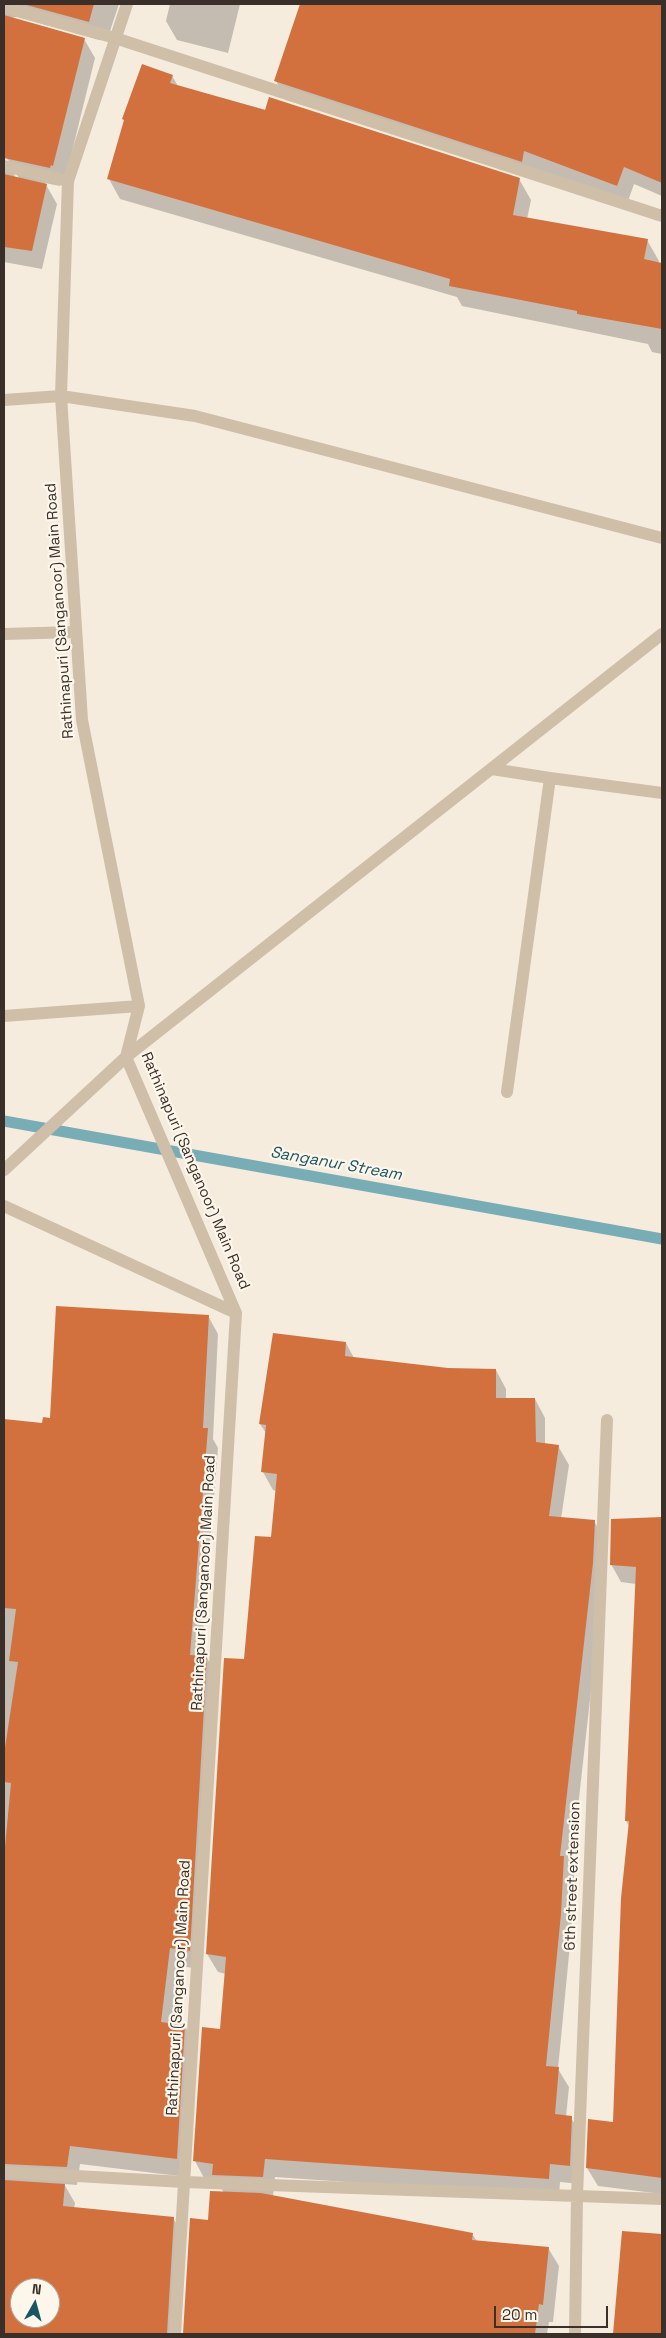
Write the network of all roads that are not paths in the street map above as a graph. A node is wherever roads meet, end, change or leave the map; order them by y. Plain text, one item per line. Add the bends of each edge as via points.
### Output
1 (127, 4) edge
2 (4, 7) edge
3 (116, 38) junction
4 (4, 166) edge
5 (68, 181) junction
6 (662, 216) edge
7 (62, 396) junction
8 (4, 400) edge
9 (662, 538) edge
10 (76, 632) junction
11 (4, 634) edge
12 (662, 634) edge
13 (492, 769) junction
14 (550, 778) junction
15 (662, 793) edge
16 (139, 1006) junction
17 (4, 1016) edge
18 (126, 1057) junction
19 (507, 1092) dead end
20 (4, 1170) edge
21 (4, 1206) edge
22 (236, 1312) junction
23 (607, 1420) dead end
24 (4, 2172) edge
25 (184, 2182) junction
26 (577, 2196) junction
27 (662, 2199) edge
28 (175, 2334) edge
29 (575, 2334) edge

1 - 3 street, Rathinapuri (Sanganoor) Main Road
2 - 3 street
3 - 5 street, Rathinapuri (Sanganoor) Main Road
3 - 6 street
4 - 5 street
5 - 7 street, Rathinapuri (Sanganoor) Main Road
7 - 8 street
7 - 9 street via 195,416
7 - 10 street, Rathinapuri (Sanganoor) Main Road
10 - 11 street
10 - 16 street, Rathinapuri (Sanganoor) Main Road via 82,720
12 - 13 street
13 - 14 street
13 - 18 street
14 - 15 street
14 - 19 street
16 - 17 street
16 - 18 street, Rathinapuri (Sanganoor) Main Road
18 - 20 street
18 - 22 street, Rathinapuri (Sanganoor) Main Road
21 - 22 street
22 - 25 street, Rathinapuri (Sanganoor) Main Road
23 - 26 street, 6th street extension
24 - 25 street
25 - 26 street
25 - 28 street, Rathinapuri (Sanganoor) Main Road
26 - 27 street
26 - 29 street, 6th street extension

